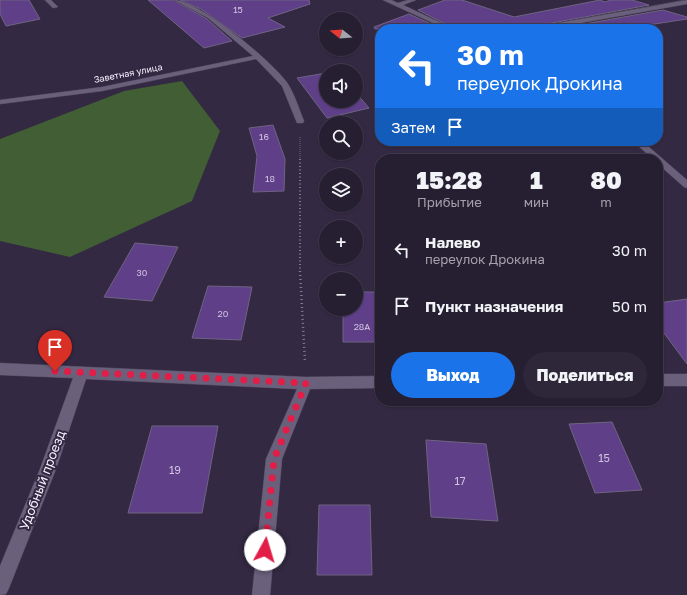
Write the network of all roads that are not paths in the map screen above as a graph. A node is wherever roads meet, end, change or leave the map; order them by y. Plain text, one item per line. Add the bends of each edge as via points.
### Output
1 (48, 0) edge
2 (177, 0) edge
3 (386, 0) edge
4 (413, 0) edge
5 (687, 2) edge
6 (399, 5) junction
7 (55, 6) dead end
8 (440, 24) edge
9 (564, 24) edge
10 (258, 57) junction
11 (0, 102) edge
12 (300, 121) road end
13 (643, 146) edge
14 (652, 154) edge
15 (663, 163) edge
16 (687, 185) edge
17 (0, 369) edge
18 (82, 372) junction
19 (663, 380) edge
20 (687, 380) edge
21 (375, 382) edge
22 (306, 383) junction
23 (0, 588) edge
24 (261, 595) edge

1 - 7 street
2 - 10 street via 210,17
3 - 6 street
4 - 6 street
5 - 9 street
6 - 8 street
10 - 11 street, Заветная улица via 102,89
10 - 12 street via 285,85
13 - 14 street
15 - 16 street
17 - 18 street
18 - 22 street
18 - 23 street, Удобный проезд via 48,469
19 - 20 street
21 - 22 street
22 - 24 street via 274,459

